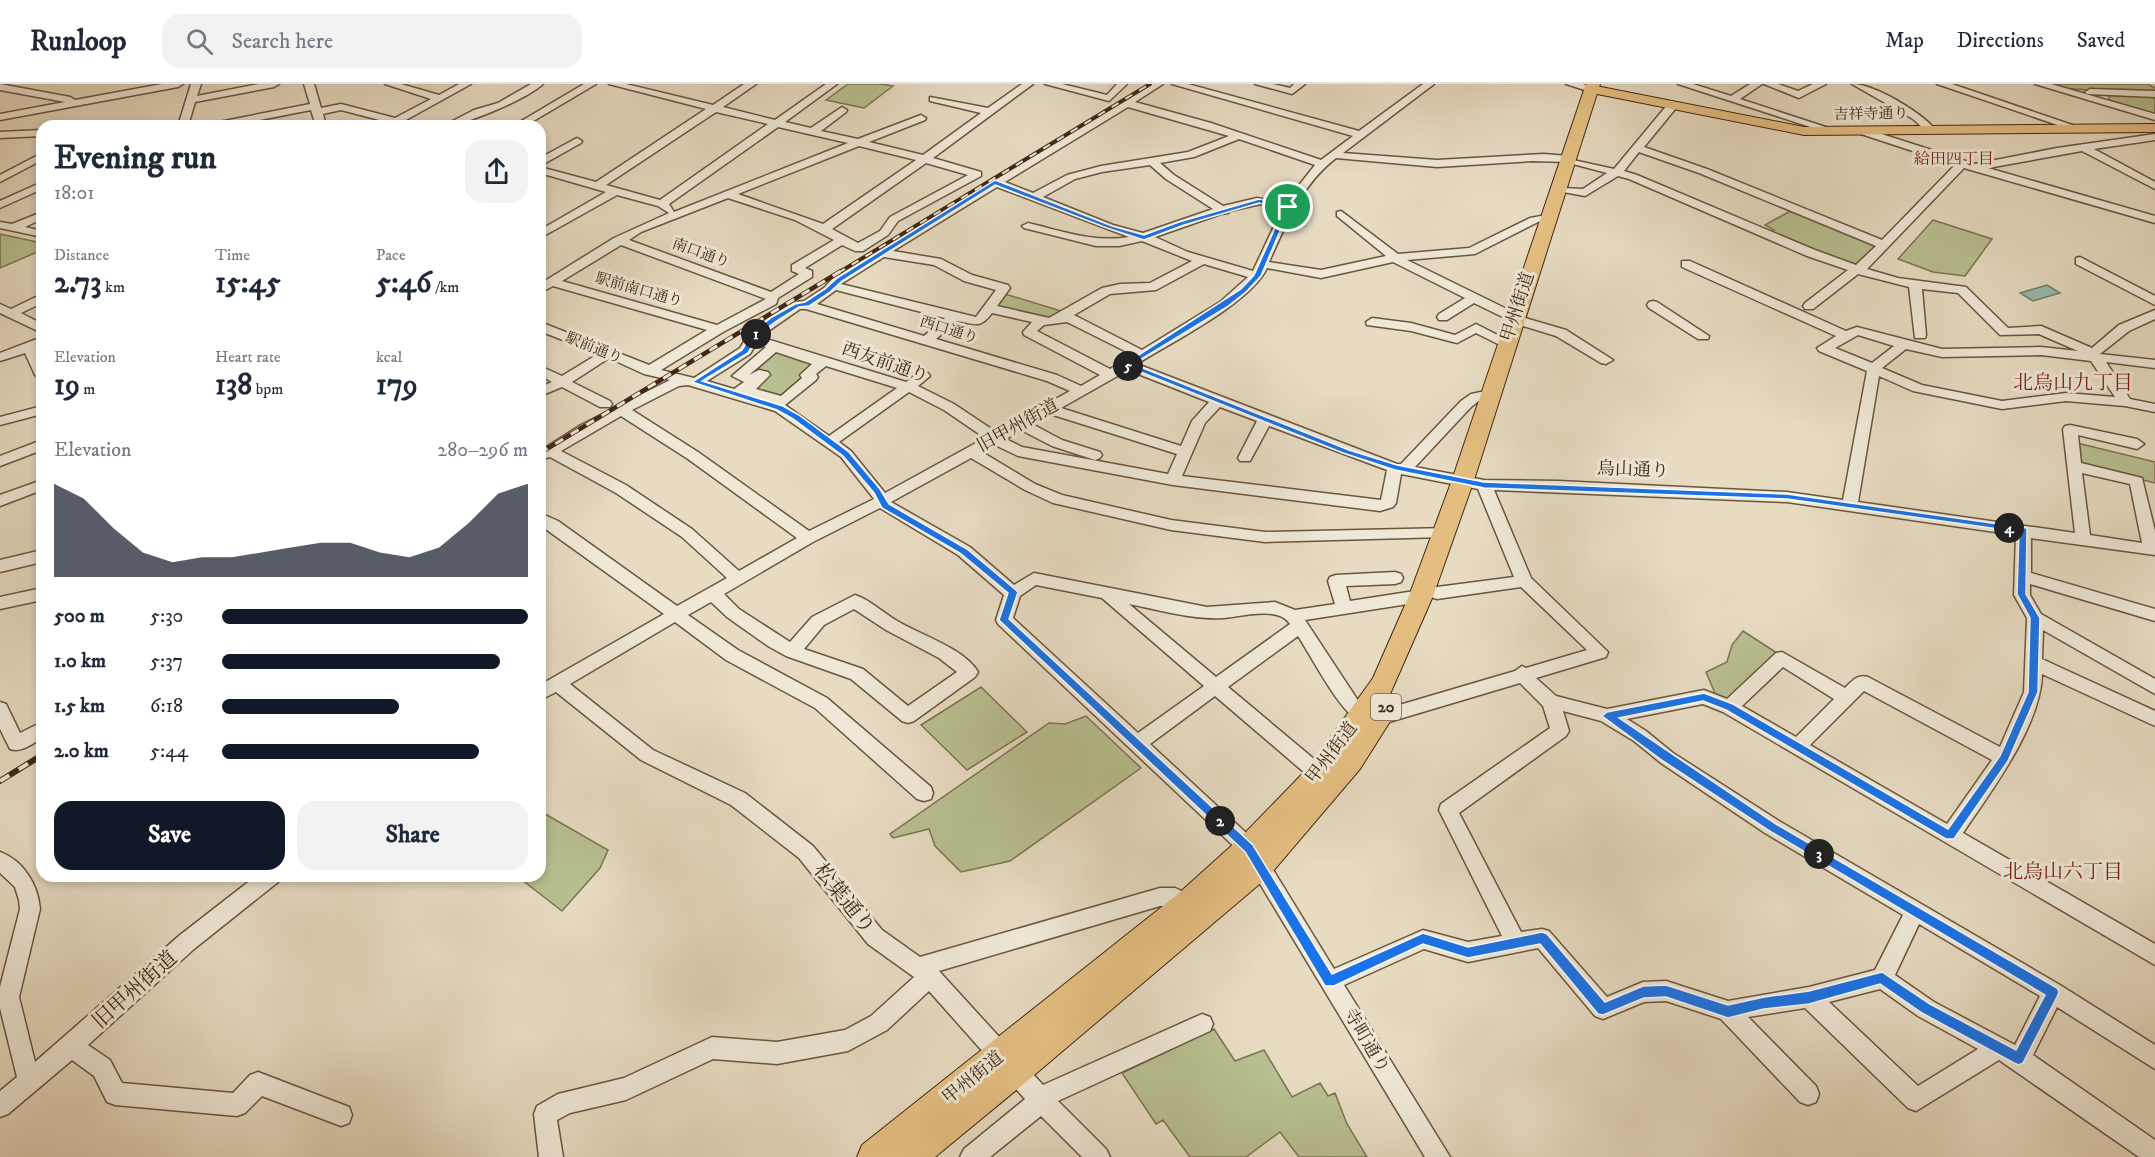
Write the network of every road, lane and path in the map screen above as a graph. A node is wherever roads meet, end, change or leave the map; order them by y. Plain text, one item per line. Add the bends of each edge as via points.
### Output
1 (37, 84) edge
2 (178, 84) edge
3 (195, 84) edge
4 (274, 84) edge
5 (309, 84) edge
6 (390, 84) edge
7 (408, 84) edge
8 (466, 84) edge
9 (538, 84) edge
10 (591, 84) edge
11 (614, 84) edge
12 (751, 84) edge
13 (832, 84) edge
14 (1028, 84) edge
15 (1050, 84) edge
16 (1122, 84) edge
17 (1158, 84) edge
18 (1177, 84) edge
19 (1260, 84) edge
20 (1300, 84) edge
21 (1429, 84) edge
22 (1683, 84) edge
23 (1757, 84) edge
24 (1769, 84) edge
25 (1821, 84) edge
26 (1857, 84) edge
27 (1942, 84) edge
28 (2040, 84) edge
29 (1592, 86) edge
30 (0, 87) edge
31 (12, 89) junction
32 (2065, 91) junction
33 (0, 92) edge
34 (2155, 94) edge
35 (443, 96) junction
36 (934, 99) dead end
37 (1732, 99) junction
38 (190, 100) junction
39 (80, 102) junction
40 (1126, 103) junction
41 (61, 105) dead end
42 (1672, 106) junction
43 (316, 109) junction
44 (714, 109) junction
45 (842, 110) dead end
46 (990, 112) junction
47 (0, 117) edge
48 (2155, 117) edge
49 (921, 118) dead end
50 (185, 120) edge
51 (269, 120) edge
52 (319, 120) edge
53 (379, 120) edge
54 (398, 120) edge
55 (461, 120) edge
56 (528, 120) edge
57 (777, 123) junction
58 (2155, 128) edge
59 (1930, 129) junction
60 (2079, 129) junction
61 (1859, 130) junction
62 (1833, 131) junction
63 (812, 132) junction
64 (36, 133) edge
65 (1361, 135) junction
66 (2, 136) edge
67 (1239, 136) junction
68 (2155, 136) edge
69 (578, 141) dead end
70 (856, 143) junction
71 (2083, 147) junction
72 (1638, 148) junction
73 (1334, 155) junction
74 (922, 158) junction
75 (36, 159) edge
76 (546, 160) edge
77 (1152, 161) junction
78 (1572, 161) junction
79 (1322, 164) junction
80 (1968, 166) junction
81 (1618, 171) junction
82 (546, 172) edge
83 (0, 179) edge
84 (995, 182) junction
85 (597, 186) junction
86 (2155, 186) edge
87 (36, 188) edge
88 (1567, 190) junction
89 (615, 191) junction
90 (727, 194) junction
91 (1034, 197) junction
92 (662, 204) junction
93 (0, 205) edge
94 (1288, 207) junction
95 (1045, 211) junction
96 (1224, 211) junction
97 (675, 214) junction
98 (1341, 214) dead end
99 (1548, 216) junction
100 (36, 217) edge
101 (2155, 220) edge
102 (546, 226) edge
103 (4, 227) edge
104 (824, 229) junction
105 (36, 233) edge
106 (1144, 237) junction
107 (618, 240) junction
108 (840, 241) junction
109 (1885, 245) junction
110 (883, 253) junction
111 (1396, 259) junction
112 (1201, 261) junction
113 (2080, 261) dead end
114 (1263, 264) junction
115 (1686, 264) dead end
116 (1858, 270) junction
117 (546, 276) edge
118 (1257, 276) junction
119 (555, 280) junction
120 (1915, 284) junction
121 (546, 285) edge
122 (832, 285) junction
123 (772, 297) junction
124 (1473, 298) junction
125 (36, 300) edge
126 (2155, 301) edge
127 (807, 304) junction
128 (1653, 305) dead end
129 (1809, 306) dead end
130 (988, 308) junction
131 (5, 311) edge
132 (2155, 314) edge
133 (954, 317) junction
134 (1443, 317) dead end
135 (1060, 319) junction
136 (1520, 320) junction
137 (1041, 321) junction
138 (1372, 322) dead end
139 (36, 326) edge
140 (718, 328) junction
141 (546, 329) edge
142 (1920, 335) dead end
143 (1704, 336) dead end
144 (1846, 336) junction
145 (754, 339) junction
146 (926, 341) junction
147 (1507, 343) junction
148 (36, 344) edge
149 (1904, 345) junction
150 (29, 348) junction
151 (606, 354) junction
152 (1142, 355) junction
153 (2094, 355) junction
154 (0, 357) edge
155 (1606, 360) dead end
156 (36, 363) edge
157 (821, 363) joint
158 (2155, 364) edge
159 (1126, 365) junction
160 (1874, 368) junction
161 (649, 371) junction
162 (546, 373) edge
163 (1110, 375) junction
164 (923, 376) dead end
165 (564, 381) junction
166 (693, 381) junction
167 (909, 387) junction
168 (546, 389) edge
169 (1081, 391) junction
170 (1490, 394) junction
171 (1217, 402) junction
172 (2125, 402) junction
173 (605, 404) dead end
174 (2155, 408) edge
175 (1049, 409) junction
176 (621, 410) junction
177 (36, 412) edge
178 (0, 421) edge
179 (1264, 421) junction
180 (1022, 424) junction
181 (996, 438) junction
182 (830, 442) junction
183 (2137, 444) dead end
184 (36, 447) edge
185 (971, 452) junction
186 (1185, 452) junction
187 (546, 453) edge
188 (546, 454) edge
189 (1101, 456) dead end
190 (1245, 458) dead end
191 (0, 461) edge
192 (2075, 466) junction
193 (1400, 469) junction
194 (1173, 480) junction
195 (1473, 483) junction
196 (36, 487) edge
197 (0, 501) edge
198 (882, 501) junction
199 (1851, 504) junction
200 (546, 522) edge
201 (2024, 530) junction
202 (1444, 532) junction
203 (808, 538) junction
204 (2083, 539) junction
205 (2153, 549) edge
206 (36, 557) edge
207 (0, 566) edge
208 (2023, 576) junction
209 (1395, 578) dead end
210 (738, 579) junction
211 (1524, 581) junction
212 (1013, 592) junction
213 (712, 593) junction
214 (1106, 593) junction
215 (36, 595) edge
216 (1429, 595) junction
217 (0, 603) edge
218 (1344, 608) junction
219 (674, 614) junction
220 (2155, 615) edge
221 (2035, 618) junction
222 (1297, 621) junction
223 (792, 651) junction
224 (2034, 663) junction
225 (1522, 673) junction
226 (1215, 687) junction
227 (2155, 687) edge
228 (548, 688) edge
229 (1845, 697) junction
230 (1551, 702) junction
231 (1729, 707) junction
232 (0, 709) edge
233 (1370, 716) junction
234 (1607, 716) junction
235 (2155, 719) edge
236 (36, 732) edge
237 (1138, 743) junction
238 (1797, 747) junction
239 (2004, 758) junction
240 (1319, 774) junction
241 (924, 793) dead end
242 (1950, 836) junction
243 (1254, 858) junction
244 (0, 861) edge
245 (263, 882) edge
246 (1188, 903) junction
247 (1915, 912) junction
248 (1516, 943) junction
249 (2154, 953) edge
250 (925, 971) junction
251 (1882, 978) junction
252 (1330, 981) junction
253 (2053, 992) junction
254 (1809, 998) junction
255 (1728, 1011) junction
256 (1202, 1024) dead end
257 (71, 1046) junction
258 (2009, 1054) junction
259 (2155, 1058) edge
260 (1008, 1063) junction
261 (29, 1082) junction
262 (1808, 1094) dead end
263 (1041, 1100) junction
264 (0, 1106) edge
265 (341, 1115) dead end
266 (2155, 1154) edge
267 (552, 1157) edge
268 (874, 1157) edge
269 (908, 1157) edge
270 (972, 1157) edge
271 (1098, 1157) edge
272 (1438, 1157) edge

1 - 31 street
2 - 39 street
3 - 38 street
4 - 38 street
5 - 43 street
6 - 35 street
7 - 35 street
8 - 35 street
9 - 55 street via 502,105
10 - 56 street
11 - 44 street
12 - 44 street
13 - 57 street
14 - 46 street
15 - 16 street via 1109,98
17 - 40 street
18 - 65 street
19 - 20 street via 1292,91
21 - 65 street, 旧甲州街道
22 - 37 street
23 - 37 street
24 - 25 street via 1798,95
26 - 59 street via 1917,117
27 - 60 street
28 - 32 street
29 - 42 main road, 吉祥寺通り
29 - 78 highway, 甲州街道 / 20
30 - 31 street
31 - 39 street
32 - 34 street
32 - 48 street
33 - 41 street
35 - 54 street
36 - 46 street
37 - 62 street
38 - 50 street
39 - 47 street
40 - 67 street
40 - 84 street
42 - 62 main road, 吉祥寺通り via 1776,127
42 - 72 street
43 - 51 street
43 - 52 street
43 - 53 street via 341,107
44 - 57 street
44 - 85 street
45 - 63 street
46 - 74 street
49 - 70 street
57 - 63 street
57 - 92 street
58 - 60 main road, 吉祥寺通り
59 - 60 main road, 吉祥寺通り
59 - 61 main road, 吉祥寺通り
61 - 62 main road, 吉祥寺通り
61 - 80 street
63 - 70 street
64 - 66 street
65 - 73 street, 旧甲州街道
67 - 77 street via 1190,155
67 - 79 street
68 - 71 street
69 - 76 street
70 - 74 street
70 - 90 street
71 - 80 street
71 - 86 street
72 - 81 street
72 - 109 street
73 - 78 street via 1421,165 1540,156
73 - 79 street, 旧甲州街道
74 - 104 street
74 - 108 street via 977,174 894,219 886,231 859,248
75 - 83 street
77 - 91 street via 1071,177
77 - 96 street
78 - 81 street
78 - 88 highway, 甲州街道 / 20
78 - 99 highway, 甲州街道 / 20
79 - 94 street, 旧甲州街道
80 - 101 street
80 - 109 street
81 - 88 street via 1585,193
81 - 116 street
82 - 85 street
84 - 91 street
84 - 110 street
85 - 89 street
87 - 93 street
88 - 136 highway, 甲州街道 / 20
89 - 92 street
89 - 102 street
90 - 97 street
90 - 104 street
91 - 95 street
92 - 97 street
94 - 96 street via 1259,201
94 - 114 street, 旧甲州街道
95 - 106 street
95 - 106 street via 1028,226 1094,241
96 - 106 street
97 - 107 street
98 - 111 street
99 - 111 street via 1472,251
99 - 136 highway, 甲州街道 / 20
100 - 103 street
103 - 105 street
104 - 108 street
106 - 112 street
107 - 119 street
107 - 123 street, 南口通り
108 - 123 street via 796,268 808,274
109 - 116 street
110 - 122 street
110 - 130 street via 938,262 968,279 1004,288
111 - 114 street via 1321,274
111 - 124 street
112 - 118 street
112 - 135 street via 1152,287 1106,291
113 - 126 street
114 - 118 street, 旧甲州街道
115 - 144 street
116 - 120 street
116 - 129 street
117 - 119 street, 駅前南口通り
118 - 152 street, 旧甲州街道 via 1224,305
119 - 121 street
119 - 140 street, 駅前南口通り via 639,308
120 - 142 street
120 - 153 street via 1965,291 2005,332 2041,330
122 - 127 street
122 - 133 street
123 - 140 street via 772,301
124 - 134 street
124 - 136 street
125 - 131 street
127 - 145 street via 797,305 775,319
127 - 146 street, 西口通り
128 - 143 street
130 - 133 street via 979,321
130 - 137 street
131 - 139 street
132 - 153 street via 2124,328
133 - 146 street
135 - 137 street
135 - 152 street via 1069,318
136 - 147 highway, 甲州街道 / 20
136 - 155 street via 1561,333
136 - 195 highway, 甲州街道 / 20
137 - 163 street via 1029,332
138 - 147 street via 1457,339 1476,327
140 - 161 street
141 - 151 street, 駅前通り
144 - 149 street via 1857,331
144 - 160 street via 1824,348
145 - 166 street via 745,351
145 - 167 street, 西友前通り
146 - 169 street, 西口通り via 1052,378
147 - 170 highway, 甲州街道 / 20
148 - 150 street
149 - 153 street via 1942,353 2041,351
149 - 160 street
150 - 154 street
150 - 156 street
151 - 161 street, 駅前通り
151 - 165 street
152 - 159 street, 旧甲州街道
153 - 158 street
153 - 172 street
157 - 157 street via 783,401 741,389 749,388 763,375 751,380 739,376 774,347
159 - 163 street, 旧甲州街道
159 - 171 street, 烏山通り
160 - 172 street via 1918,388 2002,405 2066,397
160 - 199 street
161 - 166 street, 駅前通り
162 - 165 street
163 - 169 street, 旧甲州街道
164 - 167 street
165 - 168 street
165 - 173 street
166 - 176 street via 675,383
166 - 182 street via 780,408
167 - 181 street, 西友前通り via 956,411
167 - 182 street
169 - 175 street, 旧甲州街道
170 - 193 street via 1466,404
170 - 195 highway, 甲州街道 / 20
171 - 179 street, 烏山通り
171 - 186 street via 1199,421
172 - 174 street
175 - 180 street, 旧甲州街道
175 - 186 street
176 - 187 street
176 - 203 street via 672,439
177 - 178 street
179 - 190 street
179 - 193 street, 烏山通り
180 - 181 street, 旧甲州街道
180 - 189 street via 1040,437
181 - 185 street, 旧甲州街道
181 - 194 street, 西友前通り via 1018,451
182 - 198 street via 846,454
183 - 192 street via 2070,429
184 - 191 street
185 - 198 street, 旧甲州街道
185 - 202 street via 1058,499 1171,525 1265,537
186 - 194 street
188 - 210 street via 621,489 687,533
192 - 204 street
192 - 205 street via 2137,480
193 - 194 street, 西友前通り via 1388,503 1380,506
193 - 195 street, 烏山通り
195 - 199 street, 烏山通り via 1787,496
195 - 202 highway, 甲州街道 / 20
195 - 211 street
195 - 216 highway, 甲州街道 / 20
196 - 197 street
198 - 203 street, 旧甲州街道
198 - 212 street via 964,551
199 - 201 street, 烏山通り
200 - 219 street
201 - 204 street, 烏山通り
201 - 208 street
202 - 216 highway, 甲州街道 / 20
203 - 210 street, 旧甲州街道
204 - 205 street, 烏山通り
206 - 207 street
208 - 220 street
208 - 221 street via 2022,594
209 - 218 street via 1336,581
210 - 213 street, 旧甲州街道
211 - 216 street
211 - 225 street via 1600,652
212 - 214 street via 1034,579
212 - 237 street, 寺町通り via 1004,620
213 - 219 street, 旧甲州街道
213 - 223 street via 733,613
214 - 222 street via 1207,613 1275,608
214 - 226 street
215 - 217 street
216 - 218 street
216 - 233 highway, 甲州街道 / 20
218 - 222 street
219 - 228 street, 旧甲州街道
219 - 241 street via 732,655 821,703
221 - 224 street
221 - 227 street
222 - 226 street
222 - 233 street via 1351,704
223 - 223 street via 818,621 855,601 892,626 945,652 969,672 908,716 857,674
224 - 235 street
224 - 239 street via 2033,692
225 - 230 street
225 - 233 street
226 - 237 street
226 - 240 street
228 - 250 street, 松葉通り via 647,755 738,799 782,831 806,852 874,937
229 - 231 street via 1782,658
229 - 238 street
229 - 239 street via 1862,682
230 - 234 street
230 - 248 street via 1560,731 1448,810
231 - 234 street via 1704,697
231 - 238 street
232 - 236 street via 16,744
233 - 240 highway, 甲州街道 / 20
233 - 243 highway, 甲州街道 / 20 via 1351,761
234 - 247 street via 1772,827
237 - 243 street, 寺町通り
238 - 242 street
239 - 242 street
240 - 243 highway, 甲州街道 / 20
242 - 249 street
243 - 246 highway, 甲州街道 / 20
243 - 252 street, 寺町通り
243 - 260 highway, 甲州街道 / 20
244 - 261 street via 24,882 30,895 8,997
245 - 257 street, 旧甲州街道 via 187,942
246 - 250 street via 1175,897 1160,897
246 - 260 highway, 甲州街道 / 20
247 - 251 street
247 - 253 street
248 - 252 street via 1468,952 1423,939
248 - 255 street via 1542,938 1603,1009 1643,992 1666,991
250 - 260 street, 松葉通り
250 - 267 street via 879,1023 848,1040 777,1053 712,1048 626,1089 566,1102 545,1114
251 - 254 street
251 - 258 street via 1926,1009
252 - 272 street, 寺町通り
253 - 258 street
253 - 259 street
254 - 255 street
254 - 258 street via 1916,1100
255 - 262 street
256 - 263 street via 1087,1074
257 - 261 street, 旧甲州街道
257 - 265 street via 102,1068 116,1094 237,1105 258,1083
258 - 266 street
260 - 263 street, 松葉通り
260 - 268 highway, 甲州街道 / 20
260 - 269 highway, 甲州街道 / 20
261 - 264 street, 旧甲州街道
263 - 270 street
263 - 271 street, 松葉通り

